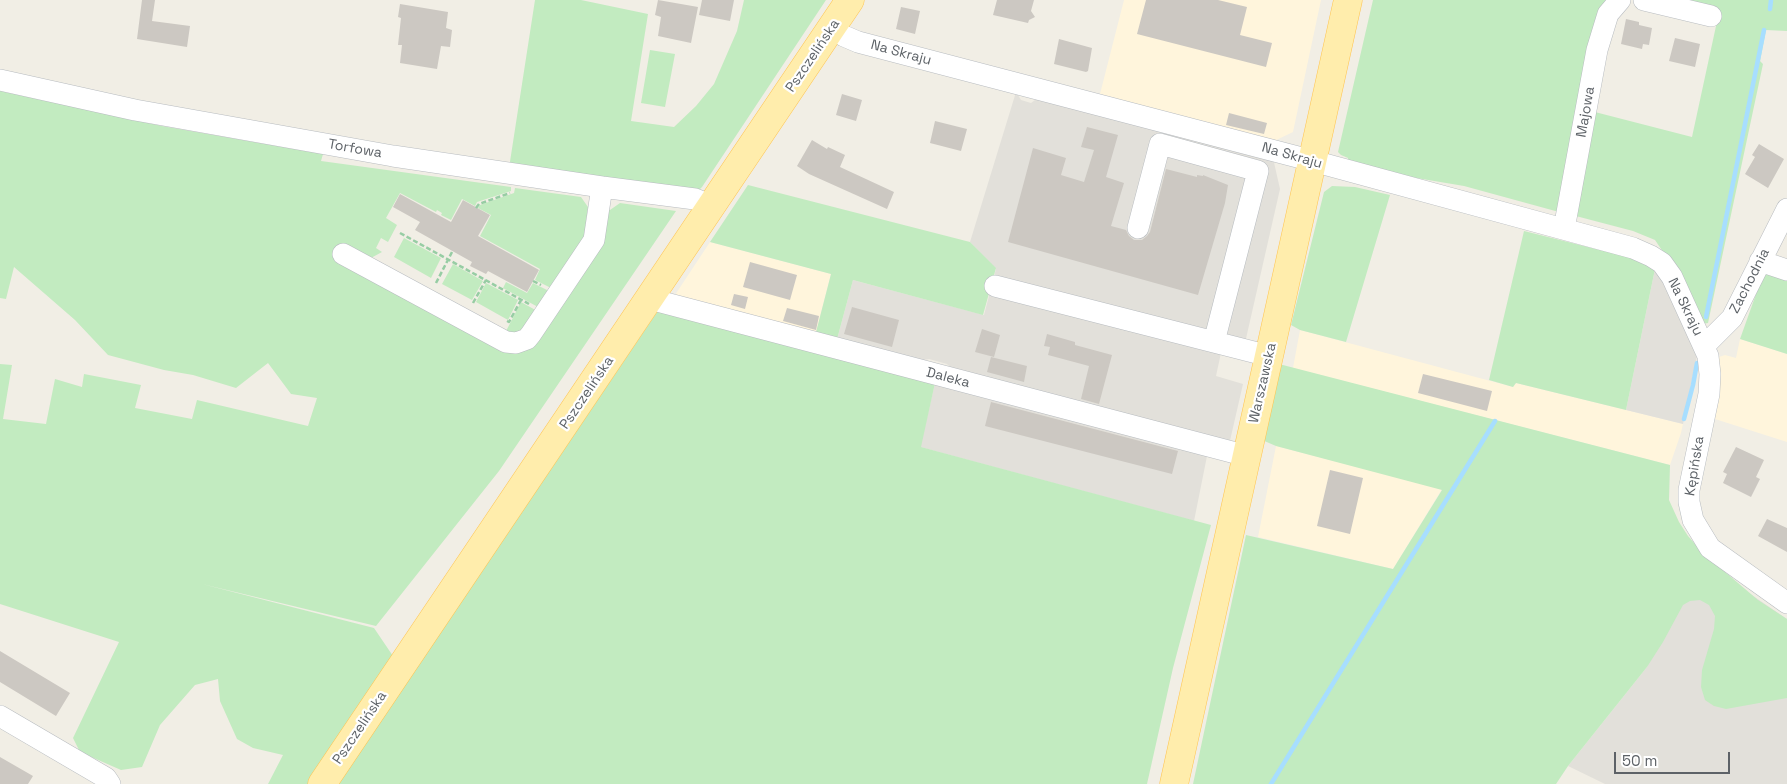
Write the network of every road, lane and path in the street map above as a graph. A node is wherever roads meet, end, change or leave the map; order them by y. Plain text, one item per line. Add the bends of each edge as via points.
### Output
1 (850, 0) edge
2 (1348, 0) edge
3 (1620, 0) edge
4 (1644, 0) edge
5 (1711, 16) dead end
6 (832, 28) junction
7 (0, 80) edge
8 (1313, 161) junction
9 (515, 174) junction
10 (602, 187) junction
11 (712, 206) junction
12 (476, 208) dead end
13 (1787, 209) edge
14 (1138, 228) dead end
15 (1564, 229) junction
16 (400, 234) dead end
17 (452, 252) dead end
18 (343, 254) dead end
19 (448, 260) junction
20 (1760, 261) junction
21 (1787, 270) edge
22 (486, 280) junction
23 (995, 286) dead end
24 (443, 287) dead end
25 (466, 299) dead end
26 (650, 299) junction
27 (521, 300) junction
28 (473, 303) junction
29 (533, 306) dead end
30 (480, 307) dead end
31 (502, 318) dead end
32 (1214, 342) junction
33 (1704, 346) junction
34 (1269, 356) junction
35 (1247, 456) junction
36 (1786, 598) edge
37 (0, 716) edge
38 (1176, 775) edge
39 (110, 784) edge
40 (322, 784) edge

1 - 6 main road, Pszczelińska
2 - 8 main road, Warszawska
3 - 15 street, Majowa via 1608,14 1597,50
4 - 5 street
6 - 8 street, Na Skraju via 858,42
6 - 11 main road, Pszczelińska
7 - 9 street, Torfowa via 144,112
8 - 15 street, Na Skraju
8 - 34 main road, Warszawska
9 - 10 street, Torfowa
9 - 12 path via 513,192 478,204
10 - 11 street, Torfowa via 695,199
10 - 18 street via 594,240 531,334 516,343 506,342
11 - 26 main road, Pszczelińska
13 - 20 street, Zachodnia
14 - 32 street via 1160,144 1258,171
15 - 33 street, Na Skraju via 1642,251 1662,264 1672,277
16 - 19 path
17 - 19 path
19 - 22 path
19 - 24 path via 436,283
20 - 21 street
20 - 33 street, Zachodnia via 1732,318
22 - 27 path
22 - 28 path
23 - 32 street
25 - 28 path
26 - 35 street, Daleka
26 - 40 main road, Pszczelińska
27 - 29 path
27 - 31 path via 509,322
28 - 30 path
32 - 34 street
33 - 36 street, Kępińska via 1710,384 1689,490 1693,520 1710,548
34 - 35 main road, Warszawska
35 - 38 main road, Warszawska
37 - 39 street via 106,778

